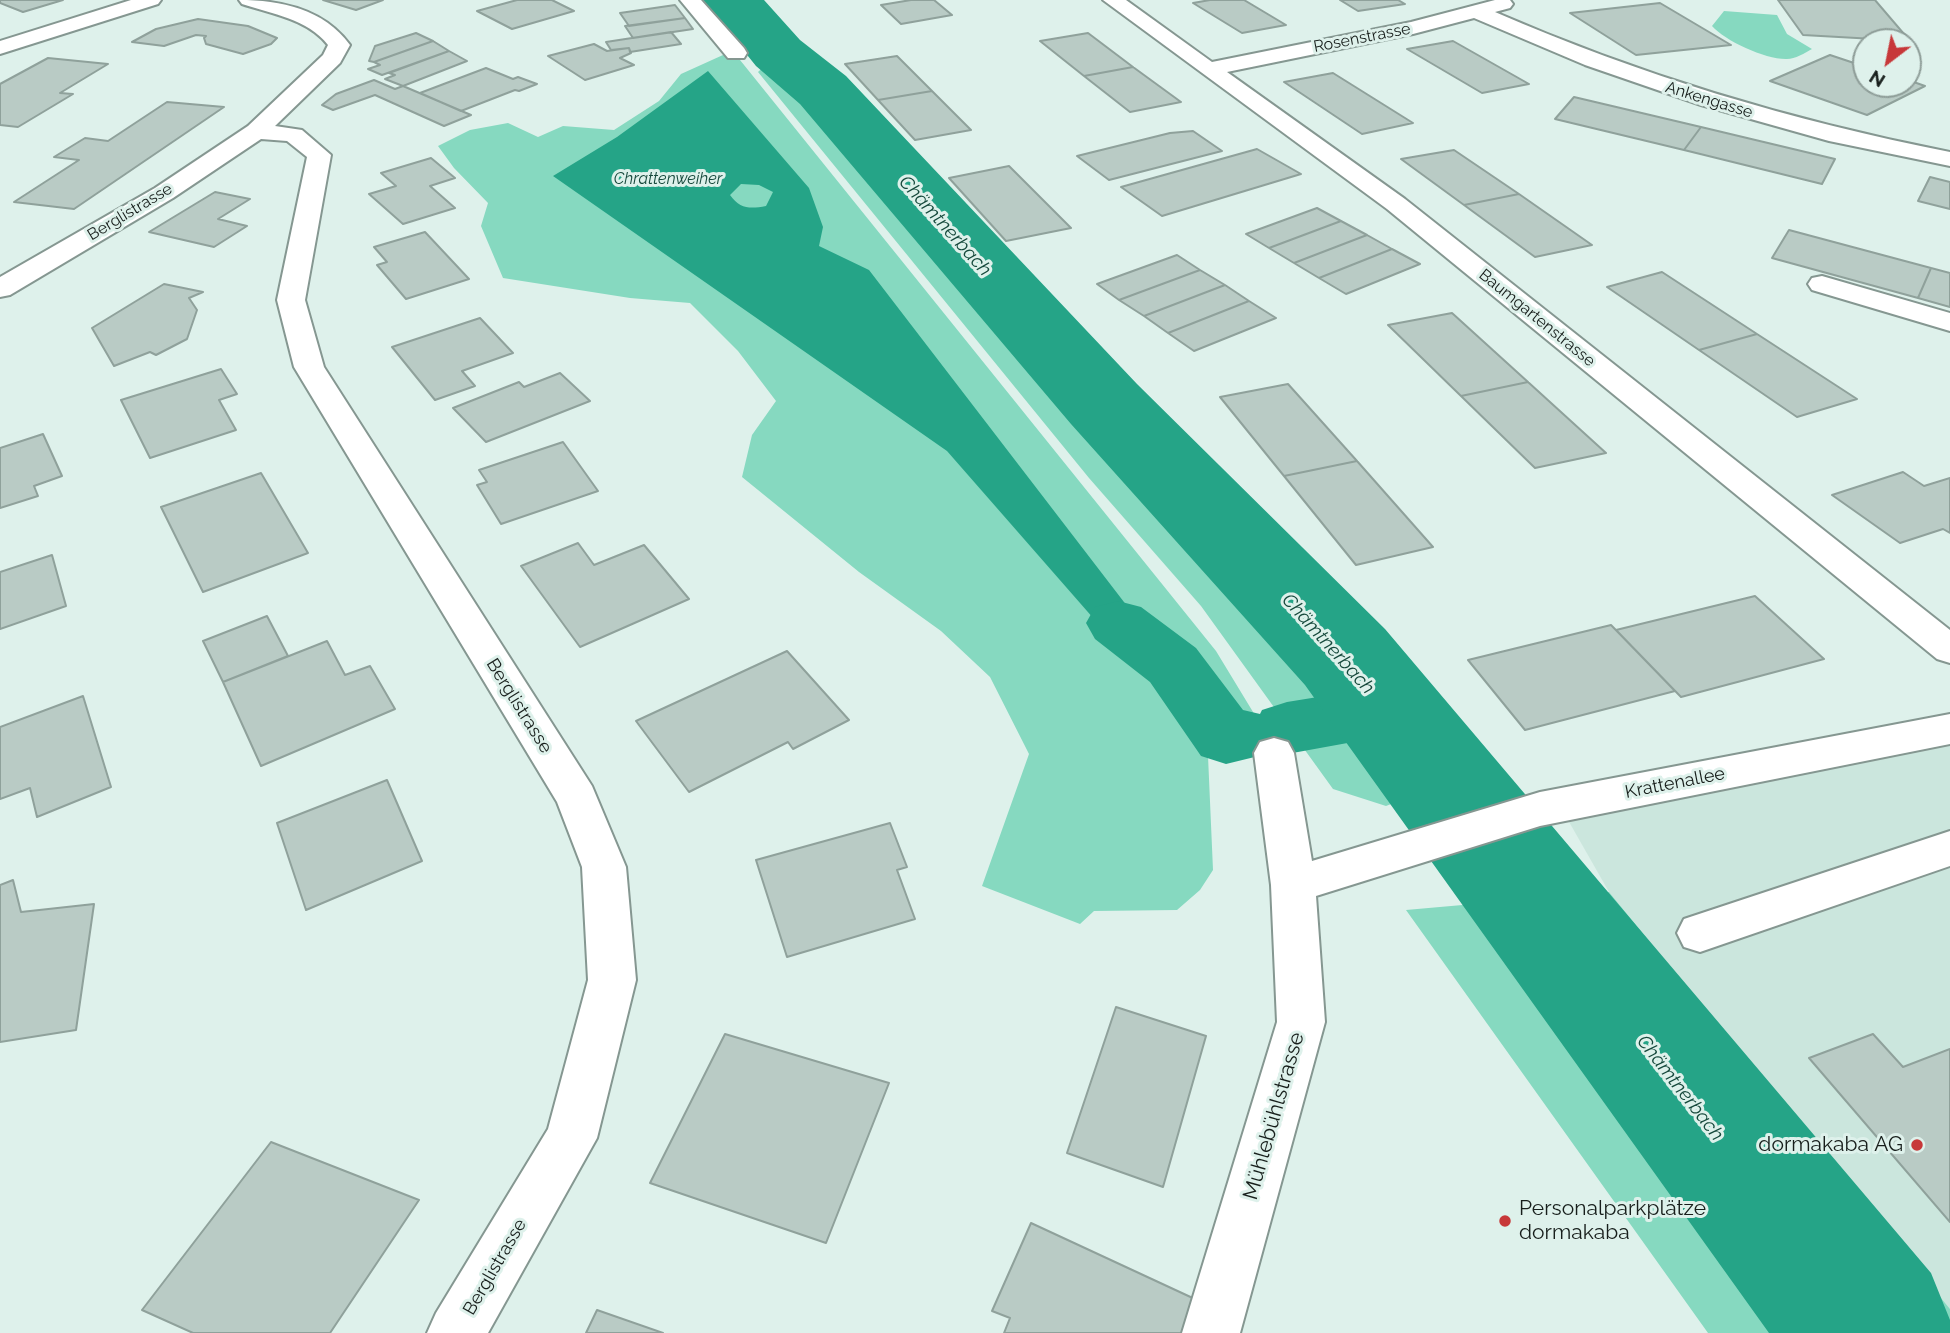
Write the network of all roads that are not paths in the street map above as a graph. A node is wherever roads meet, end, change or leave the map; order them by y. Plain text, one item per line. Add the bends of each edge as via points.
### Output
1 (151, 0) edge
2 (249, 0) edge
3 (690, 0) edge
4 (1113, 0) edge
5 (1515, 0) edge
6 (1478, 12) junction
7 (0, 48) edge
8 (736, 53) dead end
9 (1208, 69) junction
10 (256, 131) junction
11 (1950, 159) edge
12 (1822, 284) dead end
13 (0, 289) edge
14 (1950, 322) edge
15 (1950, 650) edge
16 (1950, 729) edge
17 (1274, 753) dead end
18 (1950, 848) edge
19 (1293, 885) junction
20 (1700, 933) dead end
21 (456, 1333) edge
22 (1211, 1333) edge

1 - 7 street
2 - 10 street, Berglistrasse via 314,21 331,32 339,46
3 - 8 street
4 - 9 street, Baumgartenstrasse
5 - 6 street, Rosenstrasse
6 - 9 street, Rosenstrasse
6 - 11 street, Ankengasse via 1551,45 1708,101 1818,131
9 - 15 street, Baumgartenstrasse via 1396,204
10 - 13 street, Berglistrasse via 164,193
10 - 21 street, Berglistrasse via 293,135 319,155 291,300 309,367 577,798 604,867 611,980 571,1138
12 - 14 street
16 - 19 street, Krattenallee via 1538,810
17 - 19 street
18 - 20 street
19 - 22 street, Mühlebühlstrasse via 1301,1022

